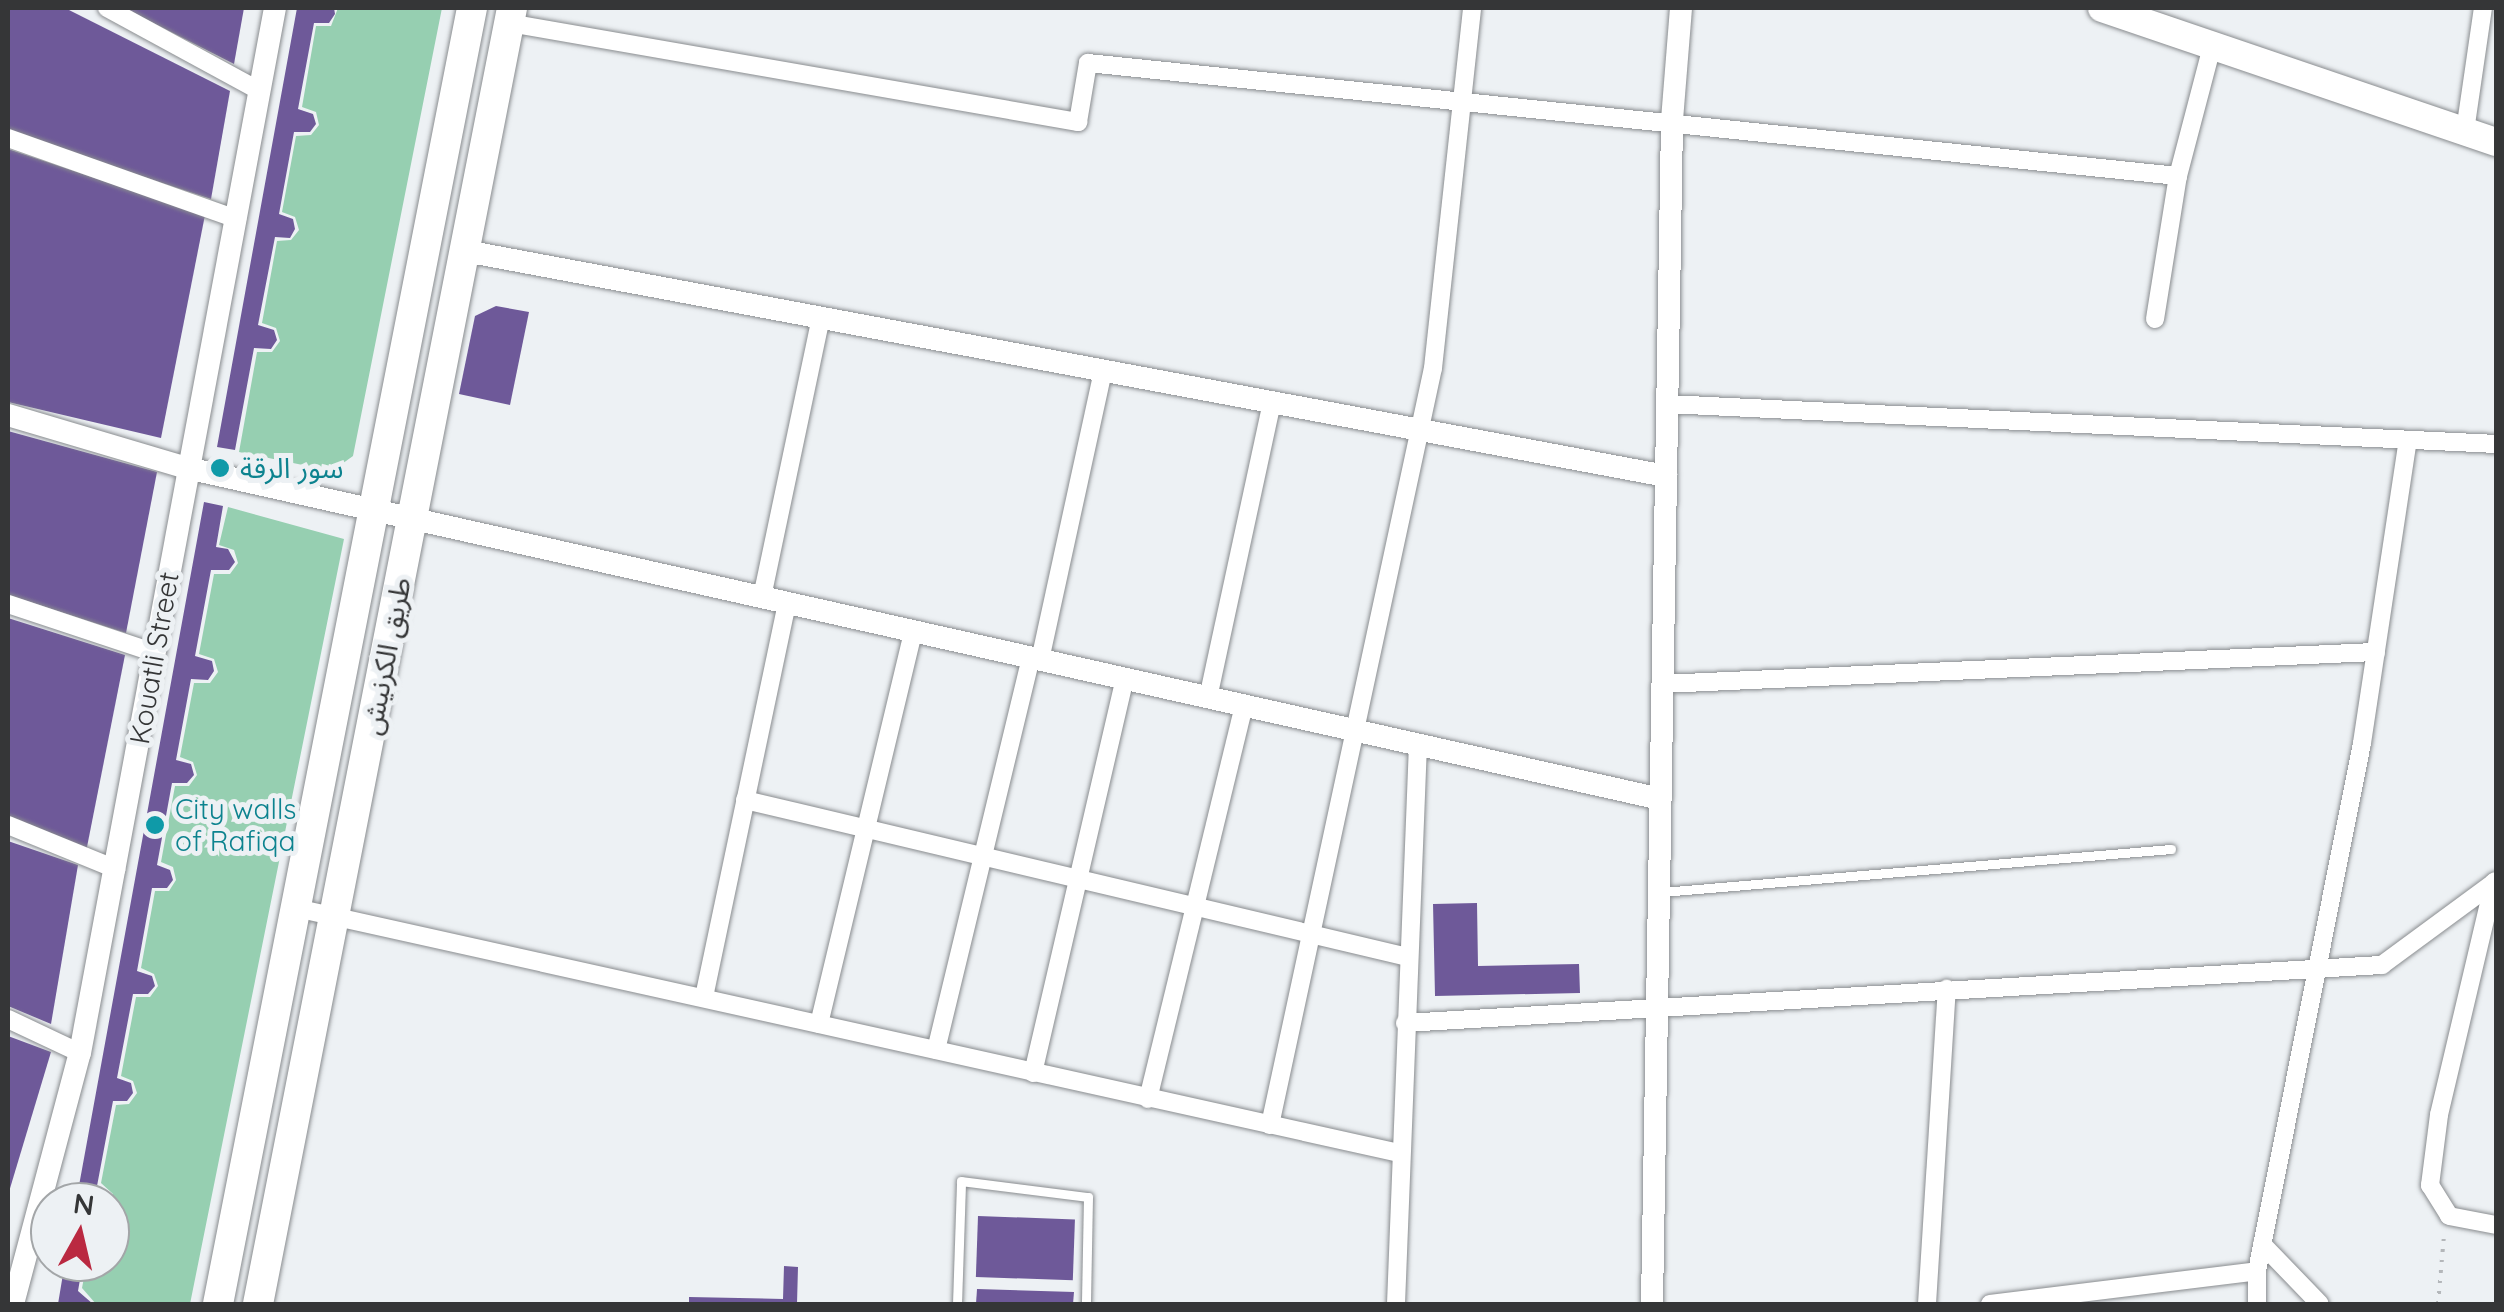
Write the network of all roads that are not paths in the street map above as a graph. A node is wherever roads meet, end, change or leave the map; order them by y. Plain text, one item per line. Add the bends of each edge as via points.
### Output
1 (107, 8) edge
2 (275, 8) edge
3 (472, 8) edge
4 (1472, 8) edge
5 (1681, 8) edge
6 (2102, 8) edge
7 (2484, 8) edge
8 (511, 15) edge
9 (2212, 46) junction
10 (260, 91) junction
11 (1460, 100) junction
12 (1672, 120) junction
13 (2465, 132) junction
14 (8, 138) edge
15 (2496, 142) edge
16 (2178, 176) junction
17 (237, 219) junction
18 (465, 251) junction
19 (821, 318) junction
20 (2154, 318) dead end
21 (1102, 370) junction
22 (1272, 402) junction
23 (1667, 404) junction
24 (8, 415) edge
25 (1422, 431) junction
26 (2408, 440) junction
27 (2496, 444) edge
28 (187, 468) junction
29 (1666, 476) junction
30 (374, 506) junction
31 (414, 514) junction
32 (762, 597) junction
33 (8, 604) edge
34 (787, 604) junction
35 (913, 632) junction
36 (2376, 652) junction
37 (155, 654) junction
38 (1035, 659) junction
39 (1126, 680) junction
40 (1662, 684) junction
41 (1208, 698) junction
42 (1244, 706) junction
43 (1354, 730) junction
44 (1418, 745) junction
45 (1660, 799) junction
46 (746, 800) junction
47 (8, 825) edge
48 (866, 828) junction
49 (2170, 849) dead end
50 (982, 856) junction
51 (116, 869) junction
52 (1083, 880) junction
53 (2495, 882) edge
54 (1659, 892) junction
55 (1192, 906) junction
56 (296, 908) junction
57 (335, 918) junction
58 (1311, 934) junction
59 (1408, 957) junction
60 (2321, 972) junction
61 (1947, 989) junction
62 (704, 997) junction
63 (1657, 1007) junction
64 (8, 1019) edge
65 (1405, 1023) junction
66 (820, 1024) junction
67 (936, 1050) junction
68 (80, 1053) junction
69 (1033, 1073) junction
70 (1148, 1099) junction
71 (1270, 1125) junction
72 (1399, 1152) junction
73 (2496, 1226) edge
74 (2262, 1244) junction
75 (2257, 1271) junction
76 (14, 1291) edge
77 (218, 1304) edge
78 (258, 1304) edge
79 (957, 1304) edge
80 (1086, 1304) edge
81 (1396, 1304) edge
82 (1652, 1304) edge
83 (1927, 1304) edge
84 (1990, 1304) edge
85 (2257, 1304) edge
86 (2320, 1304) edge

1 - 10 street
2 - 10 street, Kouatli Street
3 - 30 main road, طريق الكرنيش
4 - 11 street
5 - 12 street
6 - 9 main road
7 - 13 street
8 - 11 street via 1078,122 1088,63
8 - 18 main road, طريق الكرنيش
9 - 13 main road
9 - 16 street
10 - 17 street, Kouatli Street
11 - 12 street
11 - 25 street
12 - 16 street
12 - 23 street
13 - 15 main road
14 - 17 street
16 - 20 street
17 - 28 street, Kouatli Street
18 - 19 street
18 - 31 main road, طريق الكرنيش
19 - 21 street
19 - 32 street
21 - 22 street
21 - 38 street
22 - 25 street
22 - 41 street
23 - 26 street
23 - 29 street
24 - 28 street
25 - 29 street
25 - 43 street
26 - 27 street
26 - 36 street
28 - 30 street
28 - 37 street, Kouatli Street
29 - 40 street
30 - 31 street
30 - 56 main road, طريق الكرنيش
31 - 32 street
31 - 57 main road, طريق الكرنيش
32 - 34 street
33 - 37 street
34 - 35 street
34 - 46 street
35 - 38 street
35 - 48 street
36 - 40 street
36 - 60 street
37 - 51 street, Kouatli Street
38 - 39 street
38 - 50 street
39 - 41 street
39 - 52 street
40 - 45 street
41 - 42 street
42 - 43 street
42 - 55 street
43 - 44 street
43 - 58 street
44 - 45 street
44 - 59 street
45 - 54 street
46 - 48 street
46 - 62 street
47 - 51 street
48 - 50 street
48 - 66 street
49 - 54 lane
50 - 52 street
50 - 67 street
51 - 68 street, Kouatli Street
52 - 55 street
52 - 69 street
53 - 60 street via 2382,965
53 - 73 street via 2439,1115 2430,1185 2449,1216
54 - 63 street
55 - 58 street
55 - 70 street
56 - 57 street
56 - 77 main road, طريق الكرنيش
57 - 62 street
57 - 78 main road, طريق الكرنيش
58 - 59 street
58 - 71 street
59 - 65 street
60 - 61 street
60 - 74 street
61 - 63 street
61 - 83 street
62 - 66 street
63 - 65 street
63 - 82 street
64 - 68 street
65 - 72 street
66 - 67 street
67 - 69 street
68 - 76 street, Kouatli Street
69 - 70 street
70 - 71 street
71 - 72 street
72 - 81 street
74 - 75 street
74 - 86 street
75 - 84 street
75 - 85 street
79 - 80 lane via 962,1181 1088,1198

